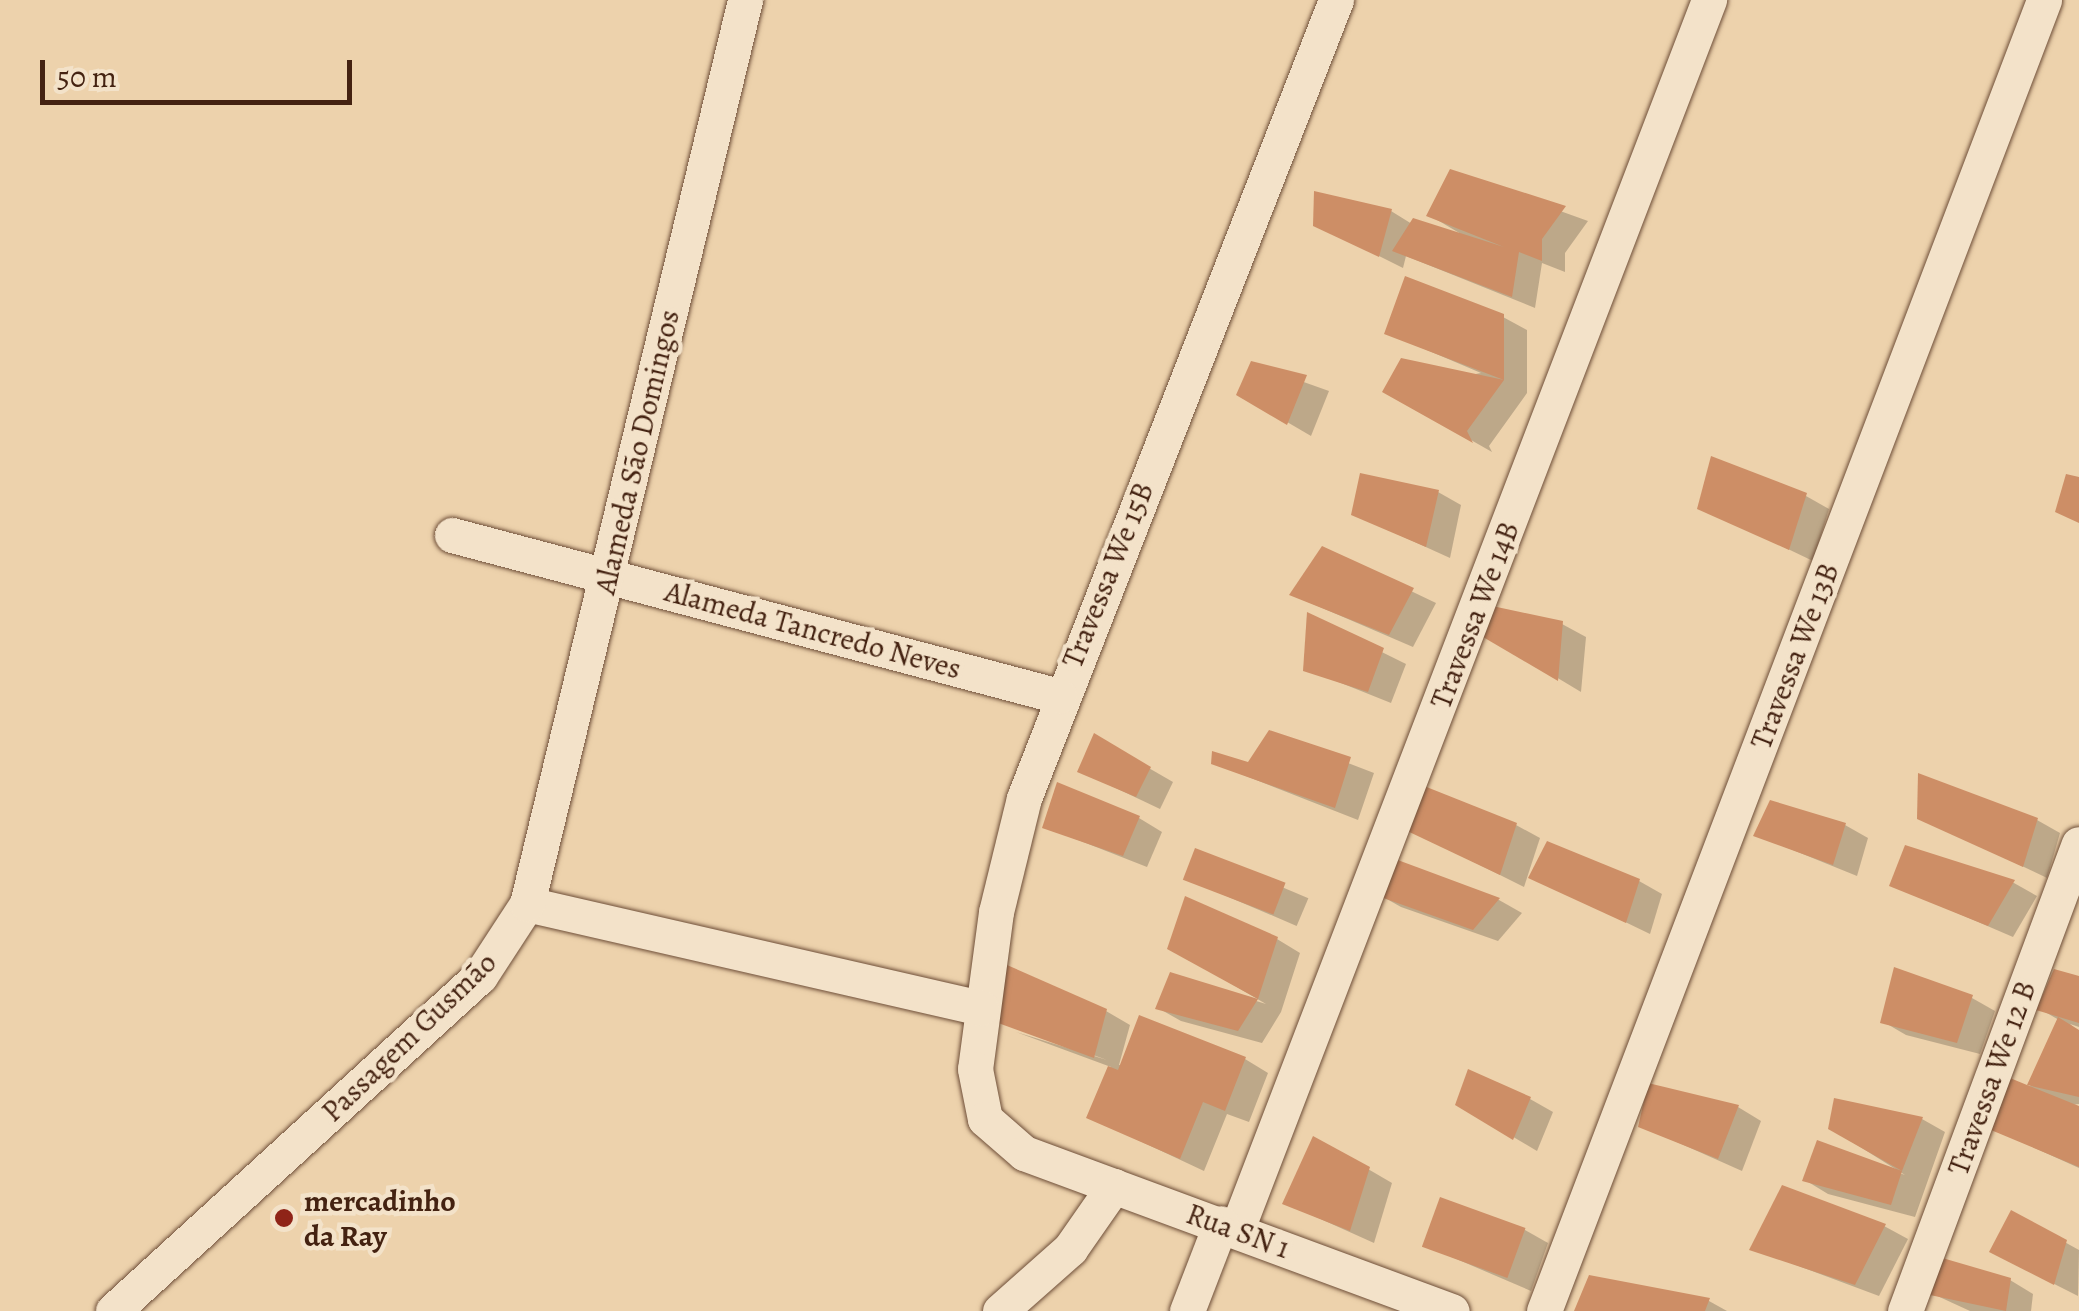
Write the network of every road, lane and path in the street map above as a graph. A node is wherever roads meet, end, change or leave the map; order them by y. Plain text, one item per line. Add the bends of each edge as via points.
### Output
1 (745, 0) edge
2 (1336, 0) edge
3 (1709, 0) edge
4 (2044, 0) edge
5 (452, 536) dead end
6 (608, 574) junction
7 (1058, 696) junction
8 (2079, 844) edge
9 (527, 904) junction
10 (981, 1008) junction
11 (1024, 1153) joint
12 (1114, 1186) junction
13 (1229, 1226) junction
14 (1384, 1299) edge
15 (112, 1311) edge
16 (1000, 1311) edge
17 (1187, 1311) edge
18 (1452, 1311) edge
19 (1544, 1311) edge
20 (1905, 1311) edge

1 - 6 street, Alameda São Domingos
2 - 7 street, Travessa We 15B
3 - 13 street, Travessa We 14B
4 - 19 street, Travessa We 13B
5 - 6 street, Alameda Tancredo Neves
6 - 7 street, Alameda Tancredo Neves
6 - 9 street, Alameda São Domingos
7 - 10 street, Travessa We 15B via 1019,817
8 - 20 street, Travessa We 12 B
9 - 10 street
9 - 15 street, Passagem Gusmão via 480,976
10 - 11 street, Travessa We 15B via 978,1098 985,1119
11 - 12 street, Rua SN 1
12 - 13 street, Rua SN 1
12 - 16 street via 1070,1249
13 - 14 street, Rua SN 1
13 - 17 street, Travessa We 14B
14 - 18 street, Rua SN 1

